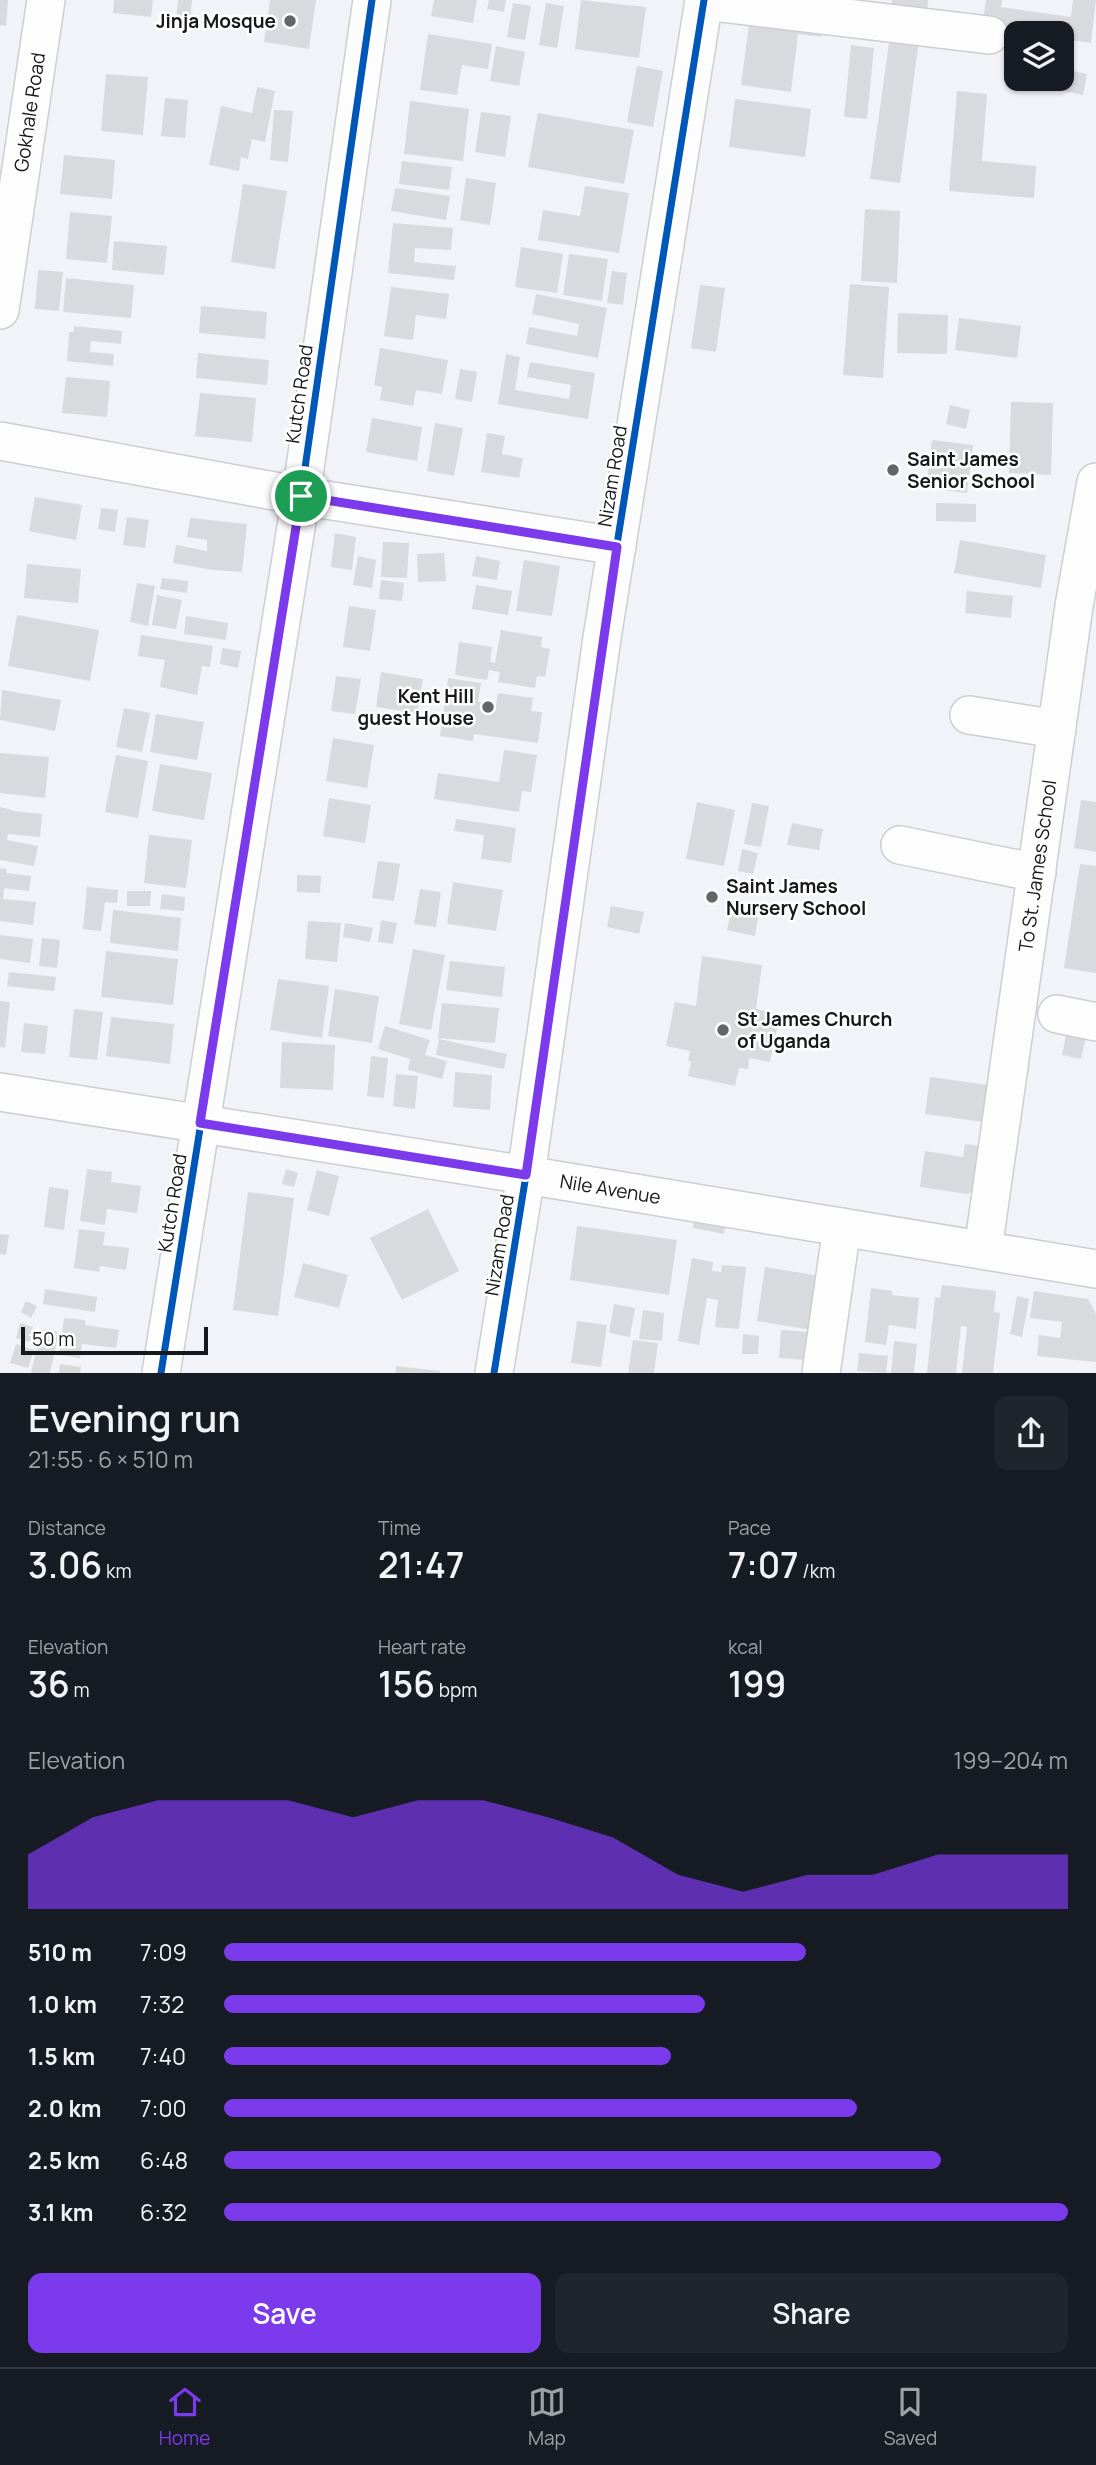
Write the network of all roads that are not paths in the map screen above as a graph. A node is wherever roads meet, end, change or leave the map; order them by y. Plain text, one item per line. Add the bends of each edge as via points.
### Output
1 (47, 0) edge
2 (372, 0) edge
3 (704, 0) edge
4 (989, 34) dead end
5 (0, 310) edge
6 (0, 442) edge
7 (1096, 482) edge
8 (301, 496) junction
9 (617, 547) junction
10 (970, 715) dead end
11 (1057, 729) junction
12 (900, 845) dead end
13 (1037, 873) junction
14 (1057, 1014) dead end
15 (1096, 1022) edge
16 (0, 1092) edge
17 (200, 1123) junction
18 (526, 1175) junction
19 (842, 1227) junction
20 (983, 1250) junction
21 (1096, 1269) edge
22 (161, 1373) edge
23 (494, 1373) edge
24 (821, 1373) edge

1 - 5 street, Gokhale Road
2 - 8 street, Kutch Road
3 - 4 street
3 - 9 street, Nizam Road
6 - 8 street
7 - 11 street, To St. James School
8 - 9 street
8 - 17 street, Kutch Road
9 - 18 street, Nizam Road
10 - 11 street
11 - 13 street, To St. James School
12 - 13 street
13 - 20 street, To St. James School
14 - 15 street
16 - 17 street, Nile Avenue
17 - 18 street, Nile Avenue
17 - 22 street, Kutch Road
18 - 19 street, Nile Avenue
18 - 23 street, Nizam Road
19 - 20 street, Nile Avenue
19 - 24 street
20 - 21 street, Nile Avenue

